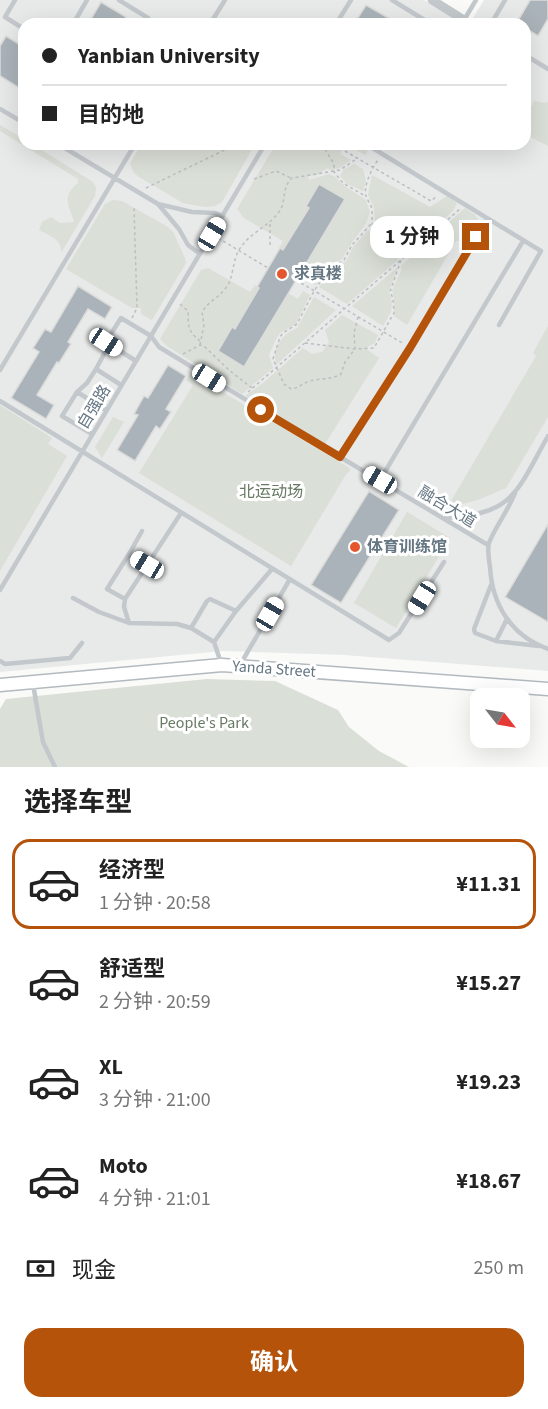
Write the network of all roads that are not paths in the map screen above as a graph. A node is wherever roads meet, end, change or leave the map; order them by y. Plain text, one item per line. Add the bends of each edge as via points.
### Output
1 (15, 0) edge
2 (87, 0) edge
3 (119, 0) edge
4 (225, 0) edge
5 (351, 0) edge
6 (392, 0) edge
7 (432, 0) edge
8 (476, 0) edge
9 (505, 0) edge
10 (127, 2) edge
11 (76, 18) edge
12 (148, 18) edge
13 (214, 18) edge
14 (340, 18) edge
15 (421, 18) edge
16 (461, 18) edge
17 (469, 18) edge
18 (494, 18) edge
19 (18, 25) edge
20 (531, 59) edge
21 (548, 69) edge
22 (0, 109) edge
23 (18, 120) edge
24 (74, 150) edge
25 (131, 150) edge
26 (261, 150) edge
27 (377, 150) edge
28 (115, 178) junction
29 (158, 204) junction
30 (222, 216) junction
31 (487, 219) junction
32 (523, 241) junction
33 (200, 254) junction
34 (499, 325) dead end
35 (151, 336) junction
36 (106, 342) junction
37 (136, 361) junction
38 (96, 369) junction
39 (0, 370) edge
40 (121, 385) junction
41 (76, 392) junction
42 (0, 401) edge
43 (106, 410) junction
44 (92, 434) junction
45 (548, 436) edge
46 (82, 451) junction
47 (340, 457) junction
48 (380, 480) junction
49 (515, 493) junction
50 (181, 513) junction
51 (441, 518) junction
52 (142, 531) dead end
53 (488, 545) junction
54 (129, 554) junction
55 (444, 562) dead end
56 (147, 565) junction
57 (272, 568) junction
58 (290, 579) junction
59 (491, 585) junction
60 (0, 590) edge
61 (72, 598) dead end
62 (125, 599) junction
63 (236, 611) junction
64 (507, 619) junction
65 (129, 623) junction
66 (191, 628) junction
67 (496, 641) junction
68 (214, 642) junction
69 (82, 643) dead end
70 (539, 646) junction
71 (548, 649) edge
72 (0, 661) edge
73 (222, 665) junction
74 (240, 666) junction
75 (32, 681) junction
76 (0, 686) edge
77 (548, 689) edge
78 (55, 767) edge

1 - 19 lane via 5,17
2 - 11 lane
3 - 10 lane
4 - 13 lane
5 - 14 lane
6 - 15 lane
7 - 16 street
8 - 17 lane
9 - 18 lane
10 - 12 lane
20 - 21 lane
22 - 23 lane
24 - 28 lane
25 - 28 lane
26 - 30 lane, 自强路
27 - 31 lane
28 - 29 lane
28 - 39 lane
29 - 30 lane
29 - 33 lane
30 - 33 lane, 自强路
31 - 32 lane
31 - 47 lane
32 - 34 lane via 541,251
32 - 48 lane
33 - 35 lane, 自强路
35 - 36 lane, 融合大道 via 121,318
35 - 37 lane, 自强路
35 - 47 lane, 融合大道 via 159,347
36 - 37 lane
36 - 38 lane
37 - 40 lane, 自强路
38 - 40 lane
38 - 41 lane
40 - 43 lane, 自强路
41 - 43 lane
41 - 44 lane via 62,416
42 - 46 lane
43 - 44 lane, 自强路
44 - 46 lane, 自强路
45 - 49 lane
46 - 50 lane
46 - 60 lane, 自强路
47 - 48 lane, 融合大道
48 - 51 lane, 融合大道
49 - 51 lane via 491,510
49 - 53 lane
50 - 56 lane
50 - 57 lane
51 - 53 lane, 融合大道
52 - 54 lane
53 - 59 lane
54 - 56 lane
54 - 62 lane via 107,589
55 - 58 lane via 397,637 389,640
56 - 62 lane
57 - 58 lane
57 - 63 lane
58 - 74 lane
59 - 64 lane
59 - 67 lane via 474,629 479,636
61 - 65 lane
62 - 65 lane via 123,607
63 - 66 lane via 210,599
63 - 68 lane
64 - 67 lane
64 - 70 lane
65 - 66 lane
66 - 68 lane
67 - 70 lane
68 - 73 lane
69 - 72 lane via 70,658 5,664
70 - 71 lane
73 - 74 main road, Yanda Street
73 - 75 main road, Yanda Street
74 - 77 main road, Yanda Street
75 - 76 main road, Yanda Street
75 - 78 lane via 43,742

